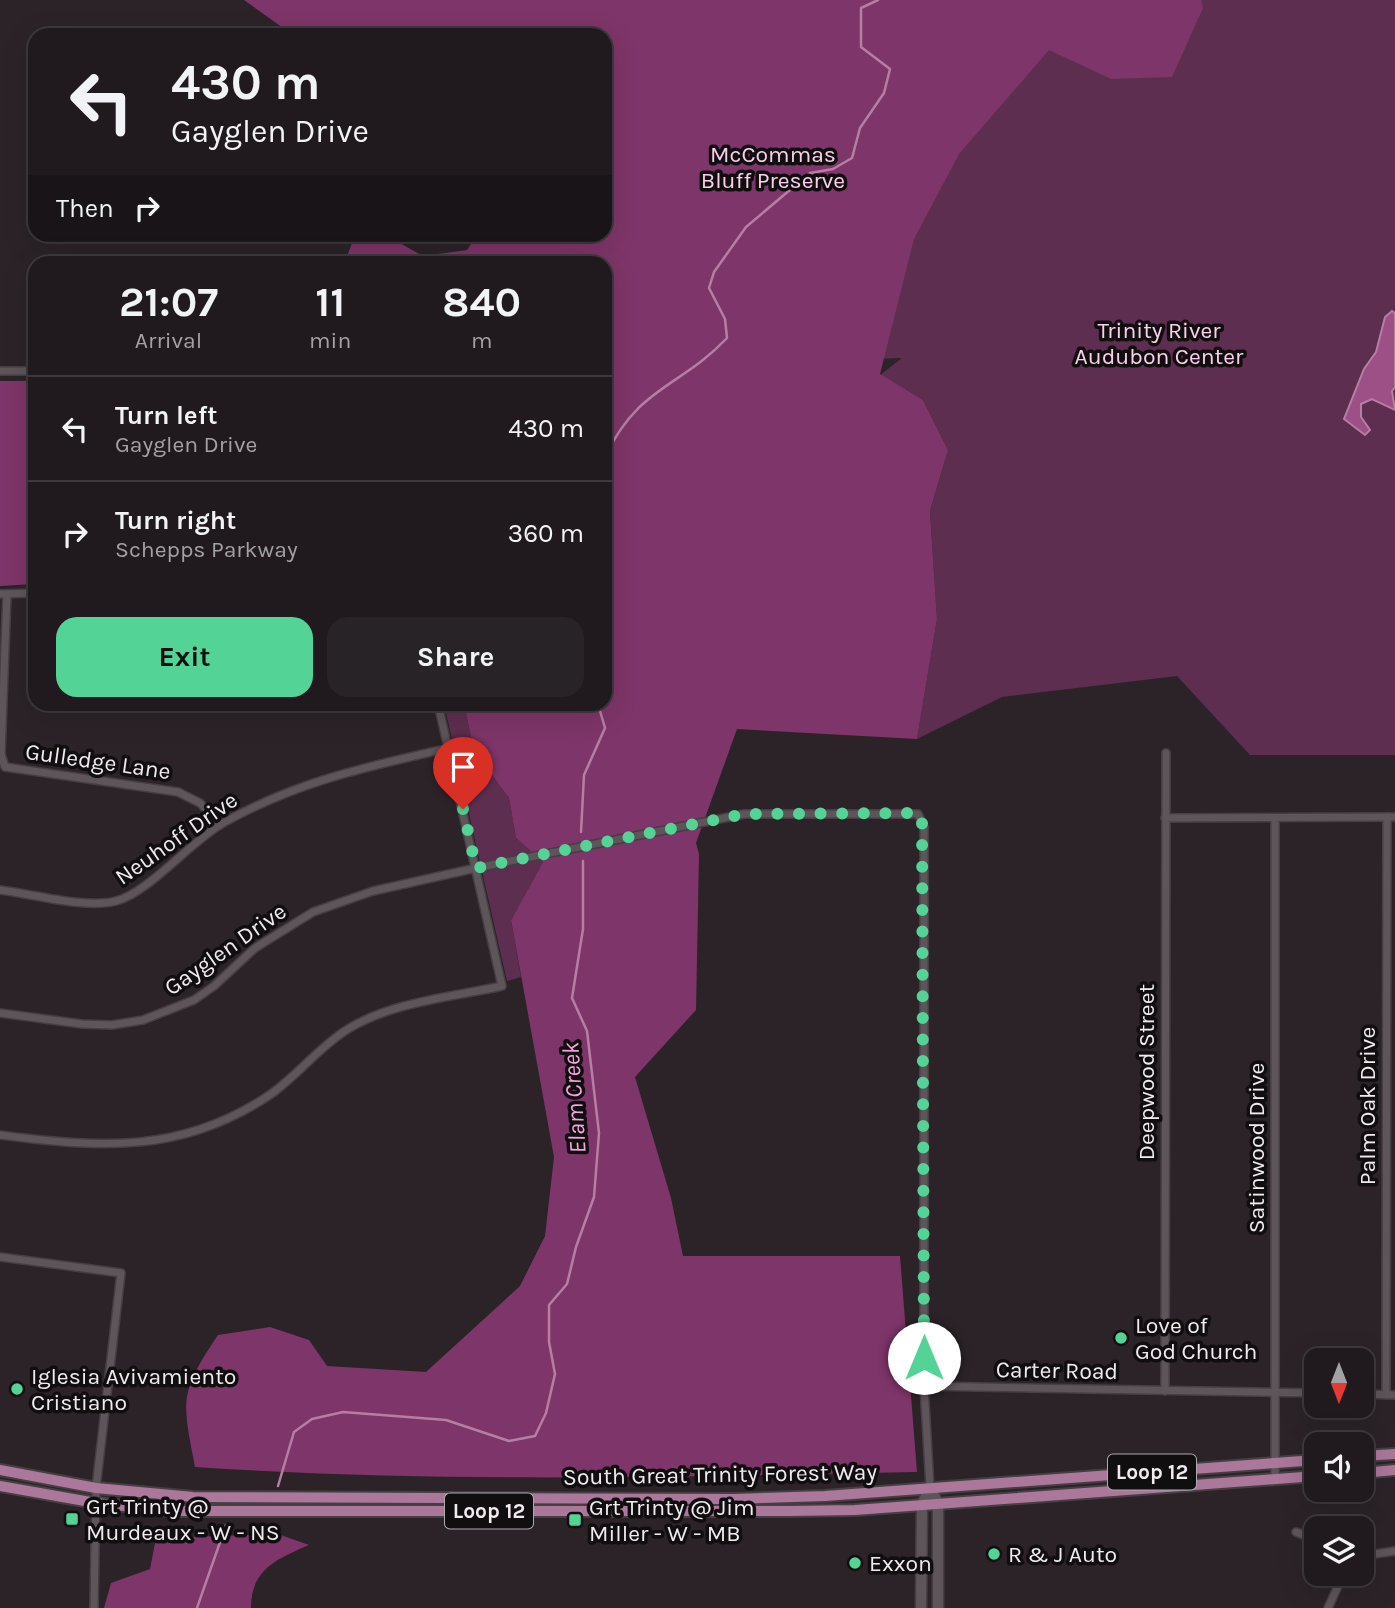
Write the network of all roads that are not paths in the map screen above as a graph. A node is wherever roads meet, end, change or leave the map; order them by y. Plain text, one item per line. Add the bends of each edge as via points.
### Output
1 (0, 371) edge
2 (28, 371) edge
3 (28, 593) edge
4 (3, 594) edge
5 (440, 711) edge
6 (449, 748) junction
7 (1166, 753) dead end
8 (1391, 817) edge
9 (1165, 818) junction
10 (1275, 818) junction
11 (220, 825) junction
12 (476, 868) junction
13 (0, 890) edge
14 (0, 1013) edge
15 (0, 1135) edge
16 (0, 1257) edge
17 (924, 1386) junction
18 (1165, 1391) junction
19 (1275, 1391) junction
20 (1304, 1392) edge
21 (1374, 1394) edge
22 (1386, 1395) junction
23 (1395, 1395) edge
24 (1395, 1454) edge
25 (1374, 1455) edge
26 (1304, 1461) edge
27 (1275, 1463) junction
28 (0, 1470) edge
29 (1395, 1470) edge
30 (1374, 1472) edge
31 (1304, 1477) edge
32 (1275, 1479) junction
33 (0, 1486) edge
34 (930, 1487) junction
35 (96, 1488) junction
36 (96, 1503) junction
37 (938, 1504) junction
38 (922, 1505) junction
39 (1296, 1532) dead end
40 (1304, 1535) edge
41 (1395, 1552) edge
42 (1374, 1555) edge
43 (1338, 1586) edge
44 (94, 1608) edge
45 (921, 1608) edge
46 (938, 1608) edge
47 (1328, 1608) edge

1 - 2 street
3 - 4 street
4 - 11 street, Gulledge Lane via 1,754 5,766 178,792 200,803
5 - 6 street
6 - 11 street, Neuhoff Drive via 309,782
6 - 12 street
7 - 9 street, Deepwood Street
8 - 10 street
8 - 22 street, Palm Oak Drive
9 - 10 street
9 - 18 street, Deepwood Street
10 - 19 street, Satinwood Drive
11 - 13 street, Neuhoff Drive via 134,894 117,901 97,903
12 - 14 street, Gayglen Drive via 373,891 313,912 255,948 194,1000 173,1011 112,1025
12 - 15 street via 502,986 370,1018 348,1029 292,1077 240,1112 176,1136 102,1146
12 - 17 street, Gayglen Drive via 744,814 911,813 922,818
16 - 35 street via 121,1273
17 - 18 street, Carter Road
17 - 34 street
18 - 19 street, Carter Road
19 - 20 street, Carter Road
19 - 27 street, Satinwood Drive
21 - 22 street
22 - 23 street
24 - 25 main road
26 - 27 main road, South Great Trinity Forest Way / Loop 12
27 - 32 street, Satinwood Drive
27 - 34 main road, South Great Trinity Forest Way / Loop 12
28 - 35 main road, South Great Trinity Forest Way / Loop 12
29 - 30 main road
31 - 32 main road, South Great Trinity Forest Way / Loop 12
32 - 37 main road, South Great Trinity Forest Way / Loop 12
33 - 36 main road, South Great Trinity Forest Way / Loop 12
34 - 35 main road, South Great Trinity Forest Way / Loop 12 via 734,1499 230,1498
34 - 37 main road
34 - 38 main road
35 - 36 street
36 - 38 main road, South Great Trinity Forest Way / Loop 12 via 171,1511 790,1511
36 - 44 street
37 - 38 main road, South Great Trinity Forest Way / Loop 12
37 - 46 main road
38 - 45 main road
39 - 40 street
41 - 42 street
43 - 47 street

